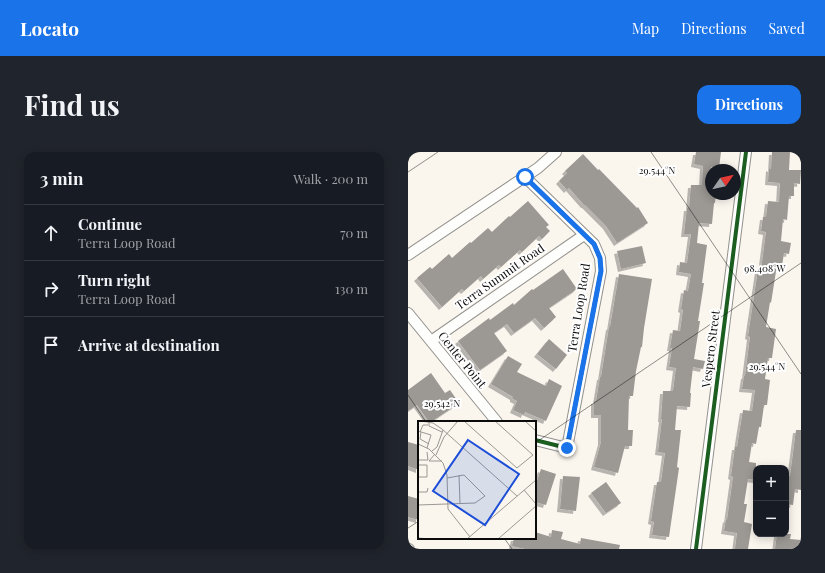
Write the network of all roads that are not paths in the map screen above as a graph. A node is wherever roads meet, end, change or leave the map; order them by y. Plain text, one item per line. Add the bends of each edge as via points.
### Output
1 (556, 152) edge
2 (746, 152) edge
3 (525, 177) junction
4 (584, 234) junction
5 (408, 256) edge
6 (408, 313) edge
7 (430, 341) junction
8 (495, 421) edge
9 (536, 440) edge
10 (696, 549) edge

1 - 3 street
2 - 10 street, Vespero Street
3 - 4 street, Terra Loop Road
3 - 5 street
4 - 7 street, Terra Summit Road
4 - 9 street, Terra Loop Road via 594,244 600,258 601,271 567,448
6 - 7 street, Center Point
7 - 8 street, Center Point

